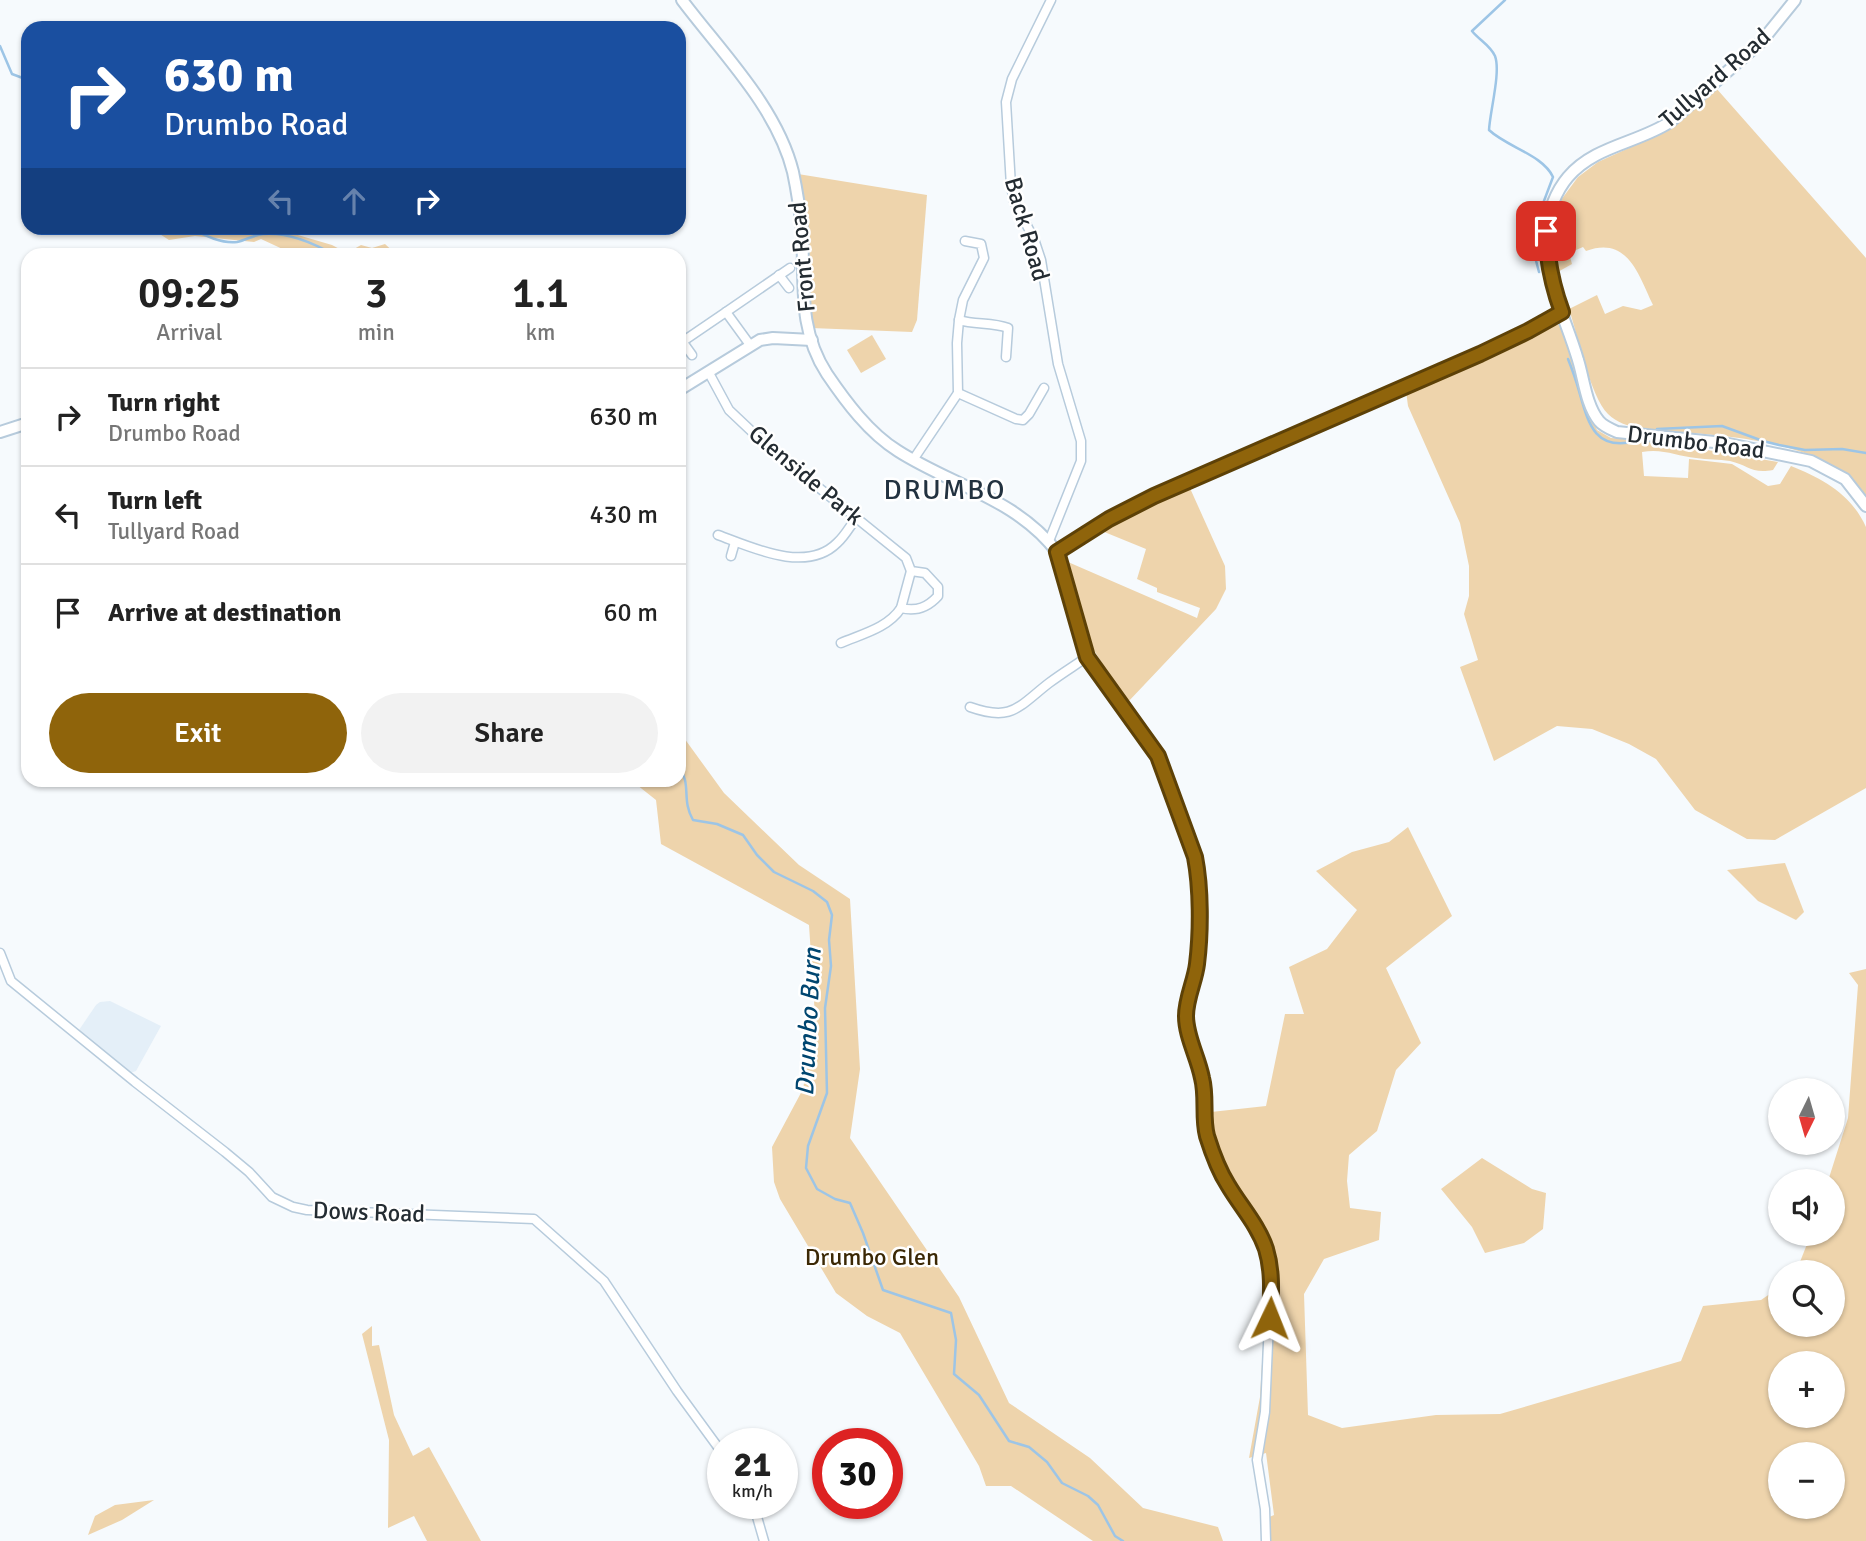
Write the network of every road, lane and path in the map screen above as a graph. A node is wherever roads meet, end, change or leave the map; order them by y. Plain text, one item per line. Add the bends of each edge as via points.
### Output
1 (682, 0) edge
2 (1051, 0) edge
3 (1795, 0) edge
4 (965, 241) dead end
5 (790, 268) dead end
6 (779, 275) junction
7 (789, 288) dead end
8 (726, 312) junction
9 (1562, 312) junction
10 (959, 320) junction
11 (686, 340) edge
12 (812, 340) junction
13 (750, 345) junction
14 (686, 348) edge
15 (692, 355) dead end
16 (1006, 357) dead end
17 (709, 373) junction
18 (686, 386) edge
19 (1044, 388) dead end
20 (958, 393) junction
21 (21, 424) edge
22 (0, 432) edge
23 (913, 460) junction
24 (1866, 506) edge
25 (857, 517) junction
26 (718, 535) dead end
27 (735, 541) junction
28 (1049, 541) junction
29 (1057, 552) junction
30 (732, 556) dead end
31 (911, 571) junction
32 (901, 608) junction
33 (841, 643) dead end
34 (1087, 657) junction
35 (970, 707) dead end
36 (0, 953) edge
37 (707, 1432) edge
38 (758, 1519) edge
39 (764, 1541) edge
40 (1266, 1541) edge

1 - 12 street, Front Road via 759,102 786,152 800,216 802,288
2 - 28 street, Back Road via 1012,79 1006,102 1014,201 1041,260 1058,364 1081,441 1081,461
3 - 9 street, Tullyard Road via 1762,41 1670,121 1653,133 1598,153 1567,177 1550,210 1546,231 1552,284
4 - 10 street via 981,244 984,258 963,300
5 - 6 street
6 - 7 street
6 - 8 street
8 - 11 street
8 - 13 street
9 - 24 street, Drumbo Road via 1590,403 1606,427 1617,432 1734,444 1811,461 1845,479
9 - 29 street via 1480,354 1154,496
10 - 16 street via 1008,328
10 - 20 street
12 - 13 street via 773,338
12 - 23 street, Front Road via 825,371 853,408 877,435
13 - 17 street
14 - 15 street
17 - 18 street
17 - 25 street, Glenside Park via 729,410
19 - 20 street via 1023,420
20 - 23 street
21 - 22 street
23 - 28 street, Front Road via 988,496
25 - 27 street via 837,544 808,558 767,553
25 - 31 street, Glenside Park via 906,558
26 - 27 street
27 - 30 street
28 - 29 street, Front Road
29 - 34 street
31 - 32 street
31 - 32 street, Glenside Park via 934,580 938,596 920,609
32 - 33 street, Glenside Park via 887,623
34 - 35 street via 1019,708 996,713
34 - 40 street via 1158,756 1198,871 1199,942 1187,1004 1188,1029 1206,1099 1207,1136 1228,1185 1260,1235 1271,1276 1265,1412 1257,1461
36 - 37 street, Dows Road via 11,981 225,1152 280,1202 307,1210 534,1219 604,1280
38 - 39 street

